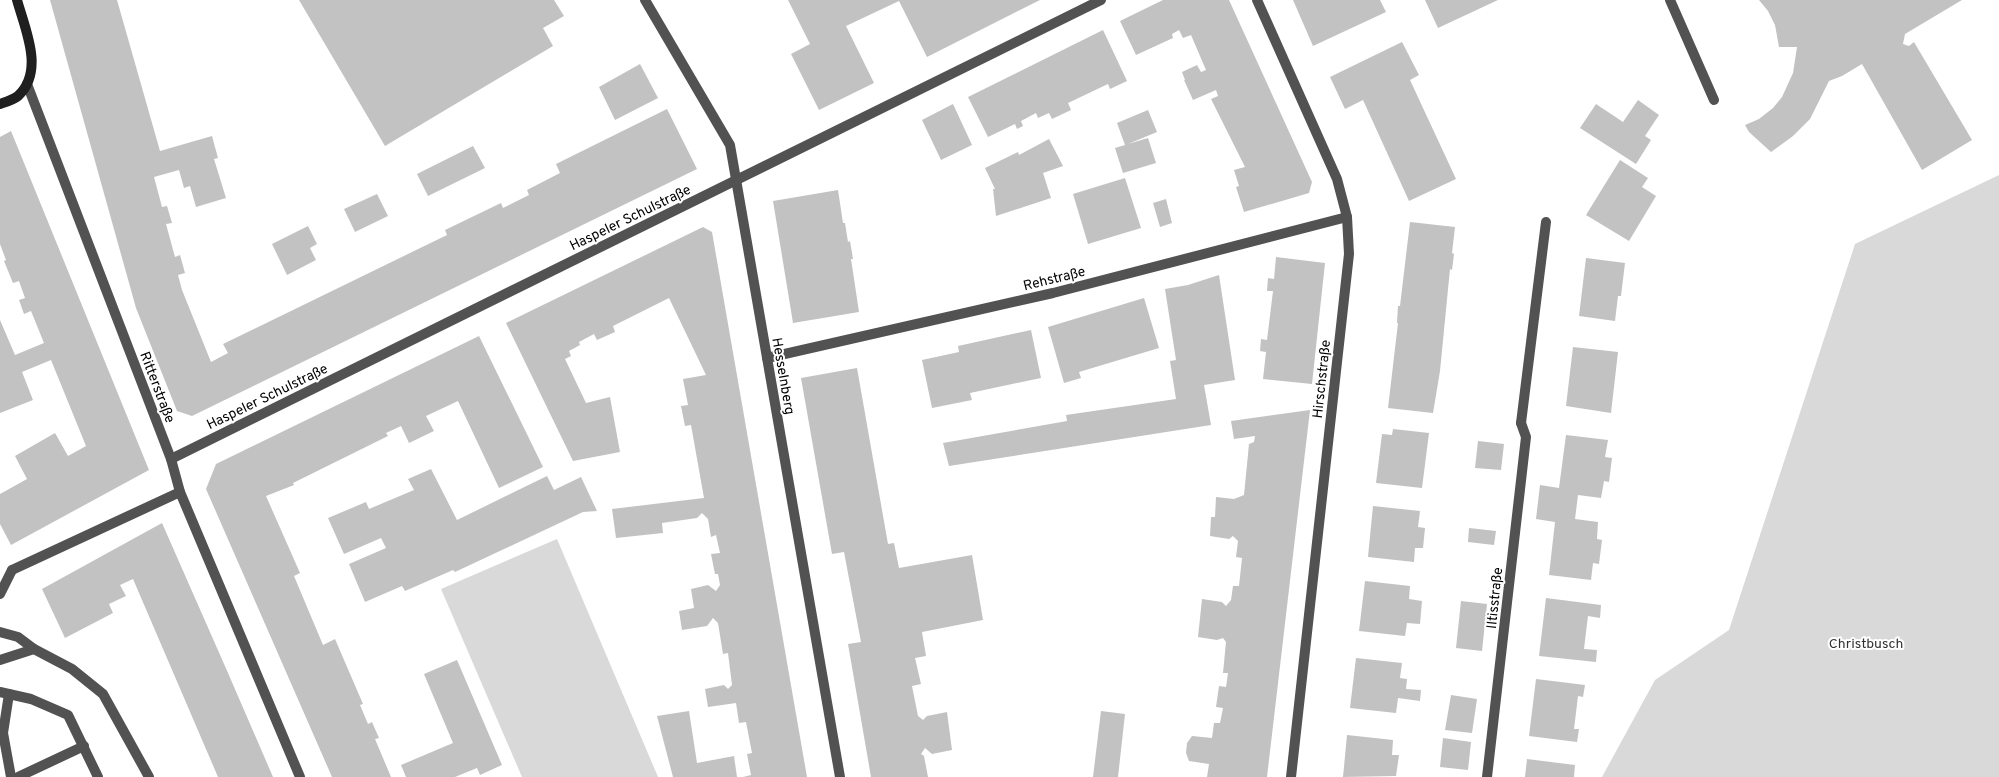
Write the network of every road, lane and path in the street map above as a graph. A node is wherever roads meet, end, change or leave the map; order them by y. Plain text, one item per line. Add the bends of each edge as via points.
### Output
1 (17, 0) edge
2 (645, 0) edge
3 (1101, 0) edge
4 (1257, 0) edge
5 (1670, 0) edge
6 (27, 84) junction
7 (1714, 100) dead end
8 (0, 104) edge
9 (737, 180) junction
10 (1347, 217) junction
11 (1546, 222) dead end
12 (767, 358) junction
13 (170, 459) junction
14 (180, 492) junction
15 (0, 594) edge
16 (0, 632) edge
17 (34, 649) junction
18 (0, 660) edge
19 (5, 693) edge
20 (84, 746) junction
21 (11, 777) edge
22 (18, 777) edge
23 (98, 777) edge
24 (149, 777) edge
25 (300, 777) edge
26 (840, 777) edge
27 (1291, 777) edge
28 (1487, 777) edge

1 - 6 street via 33,59
2 - 9 street, Hesselnberg via 730,145
3 - 9 street, Haspeler Schulstraße
4 - 10 street, Hirschstraße via 1337,179
5 - 7 street
6 - 8 street via 16,97
6 - 13 street, Ritterstraße
9 - 12 street, Hesselnberg
9 - 13 street, Haspeler Schulstraße
10 - 12 street, Rehstraße via 1053,293
10 - 27 street, Hirschstraße via 1349,254
11 - 28 street, Iltisstraße via 1520,424 1526,437
12 - 26 street, Hesselnberg
13 - 14 street, Ritterstraße
14 - 15 street via 12,570
14 - 25 street, Ritterstraße
16 - 17 street via 18,637
17 - 18 street
17 - 24 street via 72,669 103,694
19 - 20 street via 31,699 68,715
19 - 21 street via 3,733
20 - 22 street
20 - 23 street

